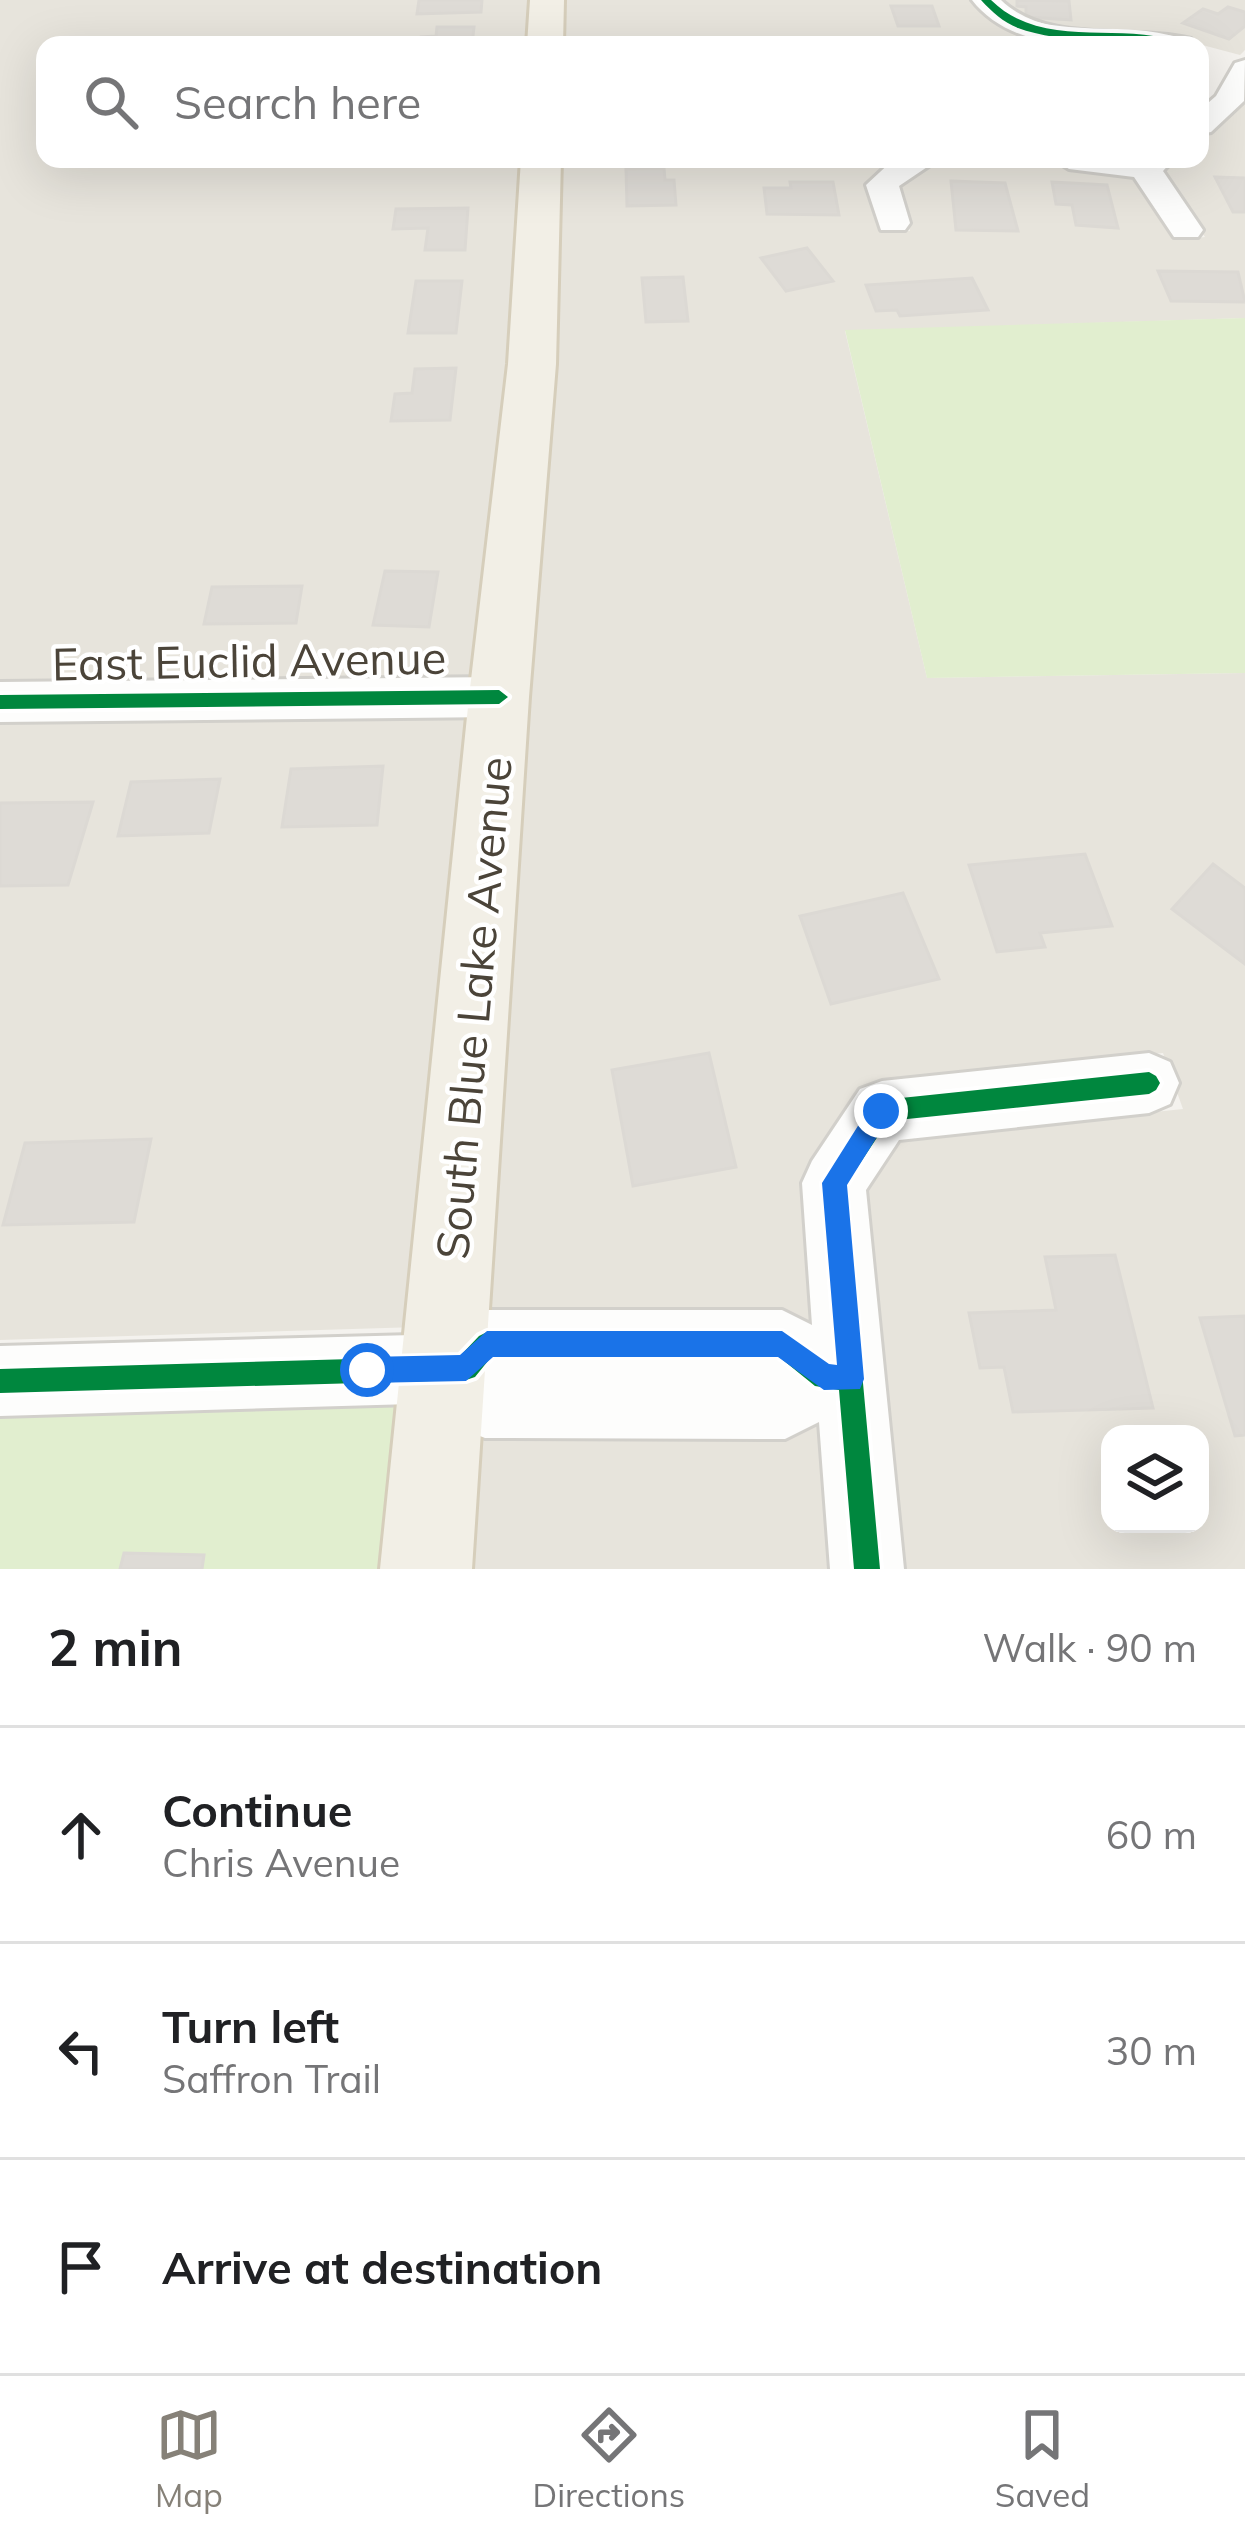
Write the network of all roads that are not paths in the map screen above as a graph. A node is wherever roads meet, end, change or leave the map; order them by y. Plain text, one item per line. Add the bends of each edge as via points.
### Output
1 (547, 0) edge
2 (986, 0) edge
3 (545, 36) edge
4 (1114, 36) edge
5 (1238, 63) edge
6 (1209, 118) edge
7 (541, 168) edge
8 (900, 168) edge
9 (1153, 168) edge
10 (893, 223) dead end
11 (1186, 230) dead end
12 (499, 697) junction
13 (0, 702) edge
14 (1149, 1083) dead end
15 (454, 1368) junction
16 (837, 1378) junction
17 (0, 1381) edge
18 (426, 1569) edge
19 (866, 1569) edge

1 - 3 main road
2 - 4 street via 1008,20 1040,31
5 - 6 street via 1229,101
7 - 12 main road, South Blue Lake Avenue via 532,364
8 - 10 street via 882,185
9 - 11 street
12 - 13 street, East Euclid Avenue
12 - 15 main road, South Blue Lake Avenue
14 - 16 street via 881,1111 834,1183
15 - 16 street via 485,1403 785,1405
15 - 17 street
15 - 18 main road, South Blue Lake Avenue
16 - 19 street

